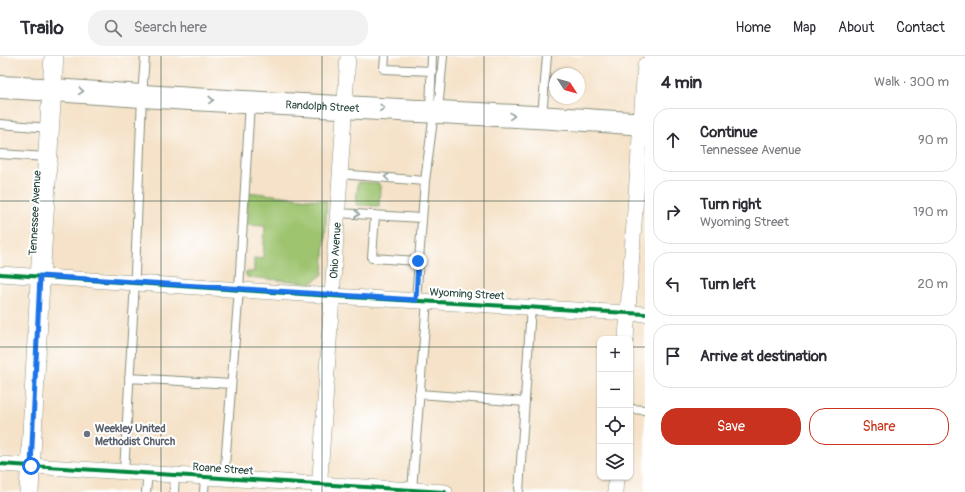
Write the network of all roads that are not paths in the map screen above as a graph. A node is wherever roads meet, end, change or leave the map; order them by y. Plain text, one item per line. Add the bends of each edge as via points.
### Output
1 (54, 56) edge
2 (145, 56) edge
3 (348, 56) edge
4 (385, 56) edge
5 (432, 56) edge
6 (442, 56) edge
7 (547, 56) edge
8 (645, 64) edge
9 (432, 72) junction
10 (0, 87) edge
11 (52, 89) junction
12 (142, 96) junction
13 (250, 102) junction
14 (344, 106) junction
15 (434, 112) junction
16 (542, 118) junction
17 (0, 124) edge
18 (643, 124) edge
19 (49, 128) junction
20 (0, 154) edge
21 (47, 157) junction
22 (340, 174) junction
23 (425, 181) junction
24 (338, 213) junction
25 (375, 216) junction
26 (422, 218) junction
27 (418, 261) junction
28 (0, 274) edge
29 (40, 276) junction
30 (135, 282) junction
31 (239, 289) junction
32 (333, 296) junction
33 (421, 301) junction
34 (531, 307) junction
35 (628, 312) junction
36 (645, 314) edge
37 (626, 336) edge
38 (129, 378) junction
39 (231, 384) junction
40 (419, 394) junction
41 (525, 402) junction
42 (633, 409) edge
43 (645, 410) edge
44 (0, 464) edge
45 (31, 466) junction
46 (124, 472) junction
47 (148, 473) junction
48 (175, 475) junction
49 (205, 477) junction
50 (224, 478) junction
51 (616, 480) edge
52 (319, 488) edge
53 (415, 491) edge
54 (29, 492) edge
55 (146, 492) edge
56 (174, 492) edge
57 (204, 492) edge
58 (445, 492) edge
59 (518, 492) edge
60 (615, 492) edge

1 - 11 street, Tennessee Avenue
2 - 12 lane
3 - 14 street, Ohio Avenue
4 - 9 lane via 384,69
5 - 9 lane
6 - 15 lane
7 - 16 lane
8 - 18 street
9 - 15 lane
10 - 11 main road, Randolph Street
11 -> 12 main road, Randolph Street
11 - 19 street, Tennessee Avenue
12 -> 13 main road, Randolph Street
12 - 30 lane
13 - 14 main road, Randolph Street
13 - 31 lane
14 -> 15 main road, Randolph Street
14 - 22 street, Ohio Avenue
15 -> 16 main road, Randolph Street
15 - 23 lane
16 - 18 main road, Randolph Street
17 - 19 lane
18 - 35 street
19 - 21 street, Tennessee Avenue
20 - 21 lane
21 - 29 street, Tennessee Avenue
23 -> 22 lane
22 - 24 street, Ohio Avenue
23 - 26 lane
24 -> 25 lane
24 - 32 street, Ohio Avenue
25 - 26 lane
25 - 27 lane via 372,258
26 - 27 lane
27 - 33 lane
28 - 29 street, Wyoming Street
29 - 30 street, Wyoming Street
29 - 45 street, Tennessee Avenue
30 - 31 street, Wyoming Street
30 - 38 lane
31 - 32 street, Wyoming Street
31 - 39 lane
32 - 33 street, Wyoming Street
32 - 52 street, Ohio Avenue
33 - 34 street, Wyoming Street
33 - 40 lane
34 - 35 street, Wyoming Street
34 - 41 lane
35 - 36 street, Wyoming Street
35 - 37 street
38 - 39 lane
38 - 46 lane
39 - 50 lane
40 - 41 lane
40 - 53 lane
41 - 59 lane
42 - 43 lane
44 - 45 street, Roane Street
45 - 46 street, Roane Street
45 - 54 street, Tennessee Avenue
46 - 47 street, Roane Street
47 - 48 street, Roane Street
47 - 55 lane
48 - 49 street, Roane Street
48 - 56 lane
49 - 50 street, Roane Street
49 - 57 lane
50 - 52 street, Roane Street
51 - 60 street
52 - 53 street, Roane Street
53 - 58 street, Roane Street

